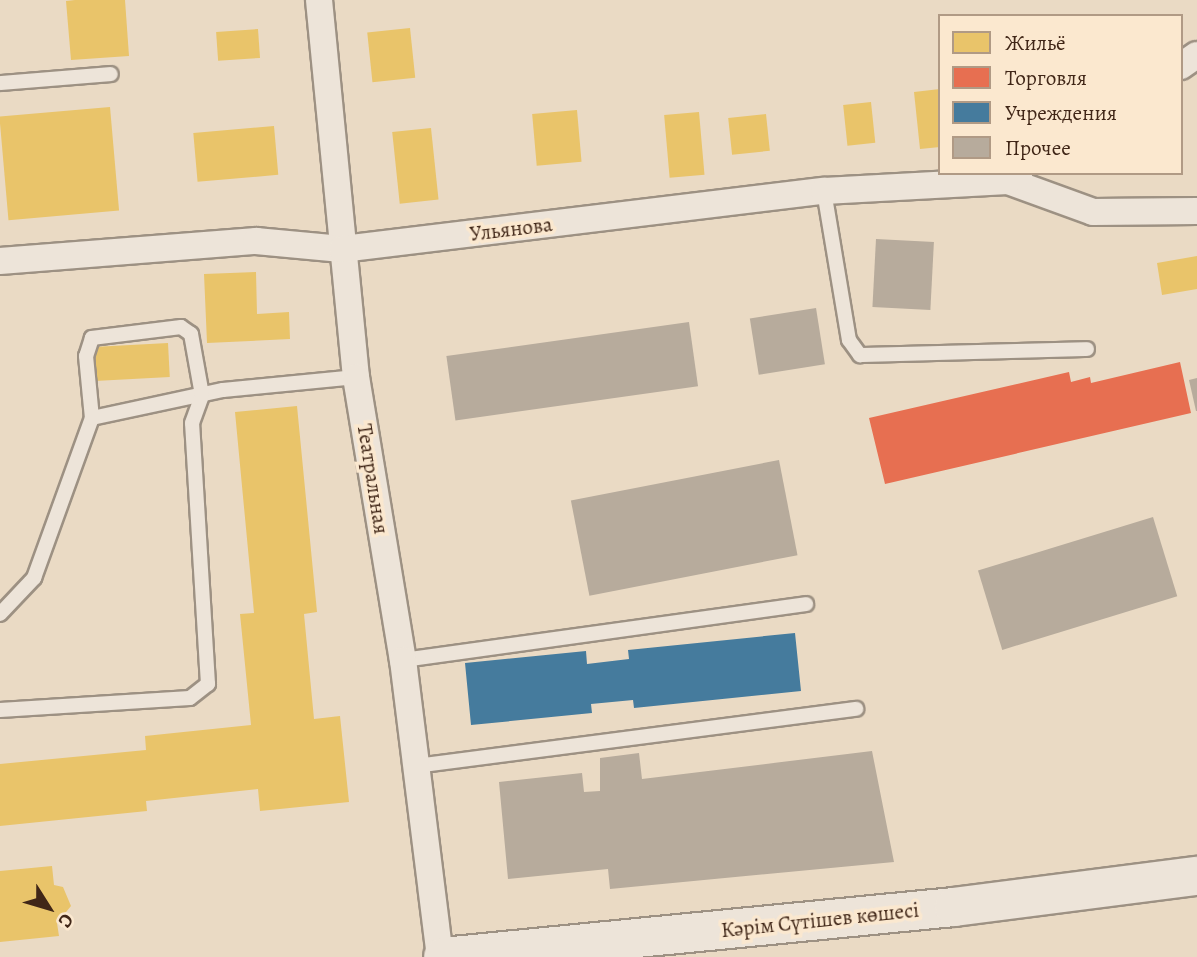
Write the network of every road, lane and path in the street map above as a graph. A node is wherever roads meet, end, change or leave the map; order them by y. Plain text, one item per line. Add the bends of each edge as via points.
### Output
1 (319, 0) edge
2 (110, 74) dead end
3 (0, 83) edge
4 (1013, 177) edge
5 (824, 191) junction
6 (1197, 211) edge
7 (342, 249) junction
8 (0, 261) edge
9 (1087, 349) dead end
10 (356, 377) junction
11 (202, 396) junction
12 (92, 418) junction
13 (806, 604) dead end
14 (0, 614) edge
15 (402, 660) junction
16 (856, 709) dead end
17 (0, 710) edge
18 (416, 766) junction
19 (1197, 876) edge
20 (442, 957) edge

1 - 7 street, Театральная
2 - 3 lane
4 - 5 street, Ульянова
4 - 6 street via 1093,212
5 - 7 street, Ульянова
5 - 9 lane via 849,340 860,355
7 - 8 street, Ульянова via 256,241
7 - 10 street, Театральная
10 - 11 lane
10 - 15 street, Театральная
11 - 12 lane
11 - 12 lane via 195,339 186,329 97,334 86,349
11 - 17 lane via 192,423 211,674 204,691 181,698
12 - 14 lane via 34,578
13 - 15 lane
15 - 18 street, Театральная
16 - 18 lane
18 - 20 street, Театральная
19 - 20 main road, Кәрім Сүтішев көшесі via 954,907

